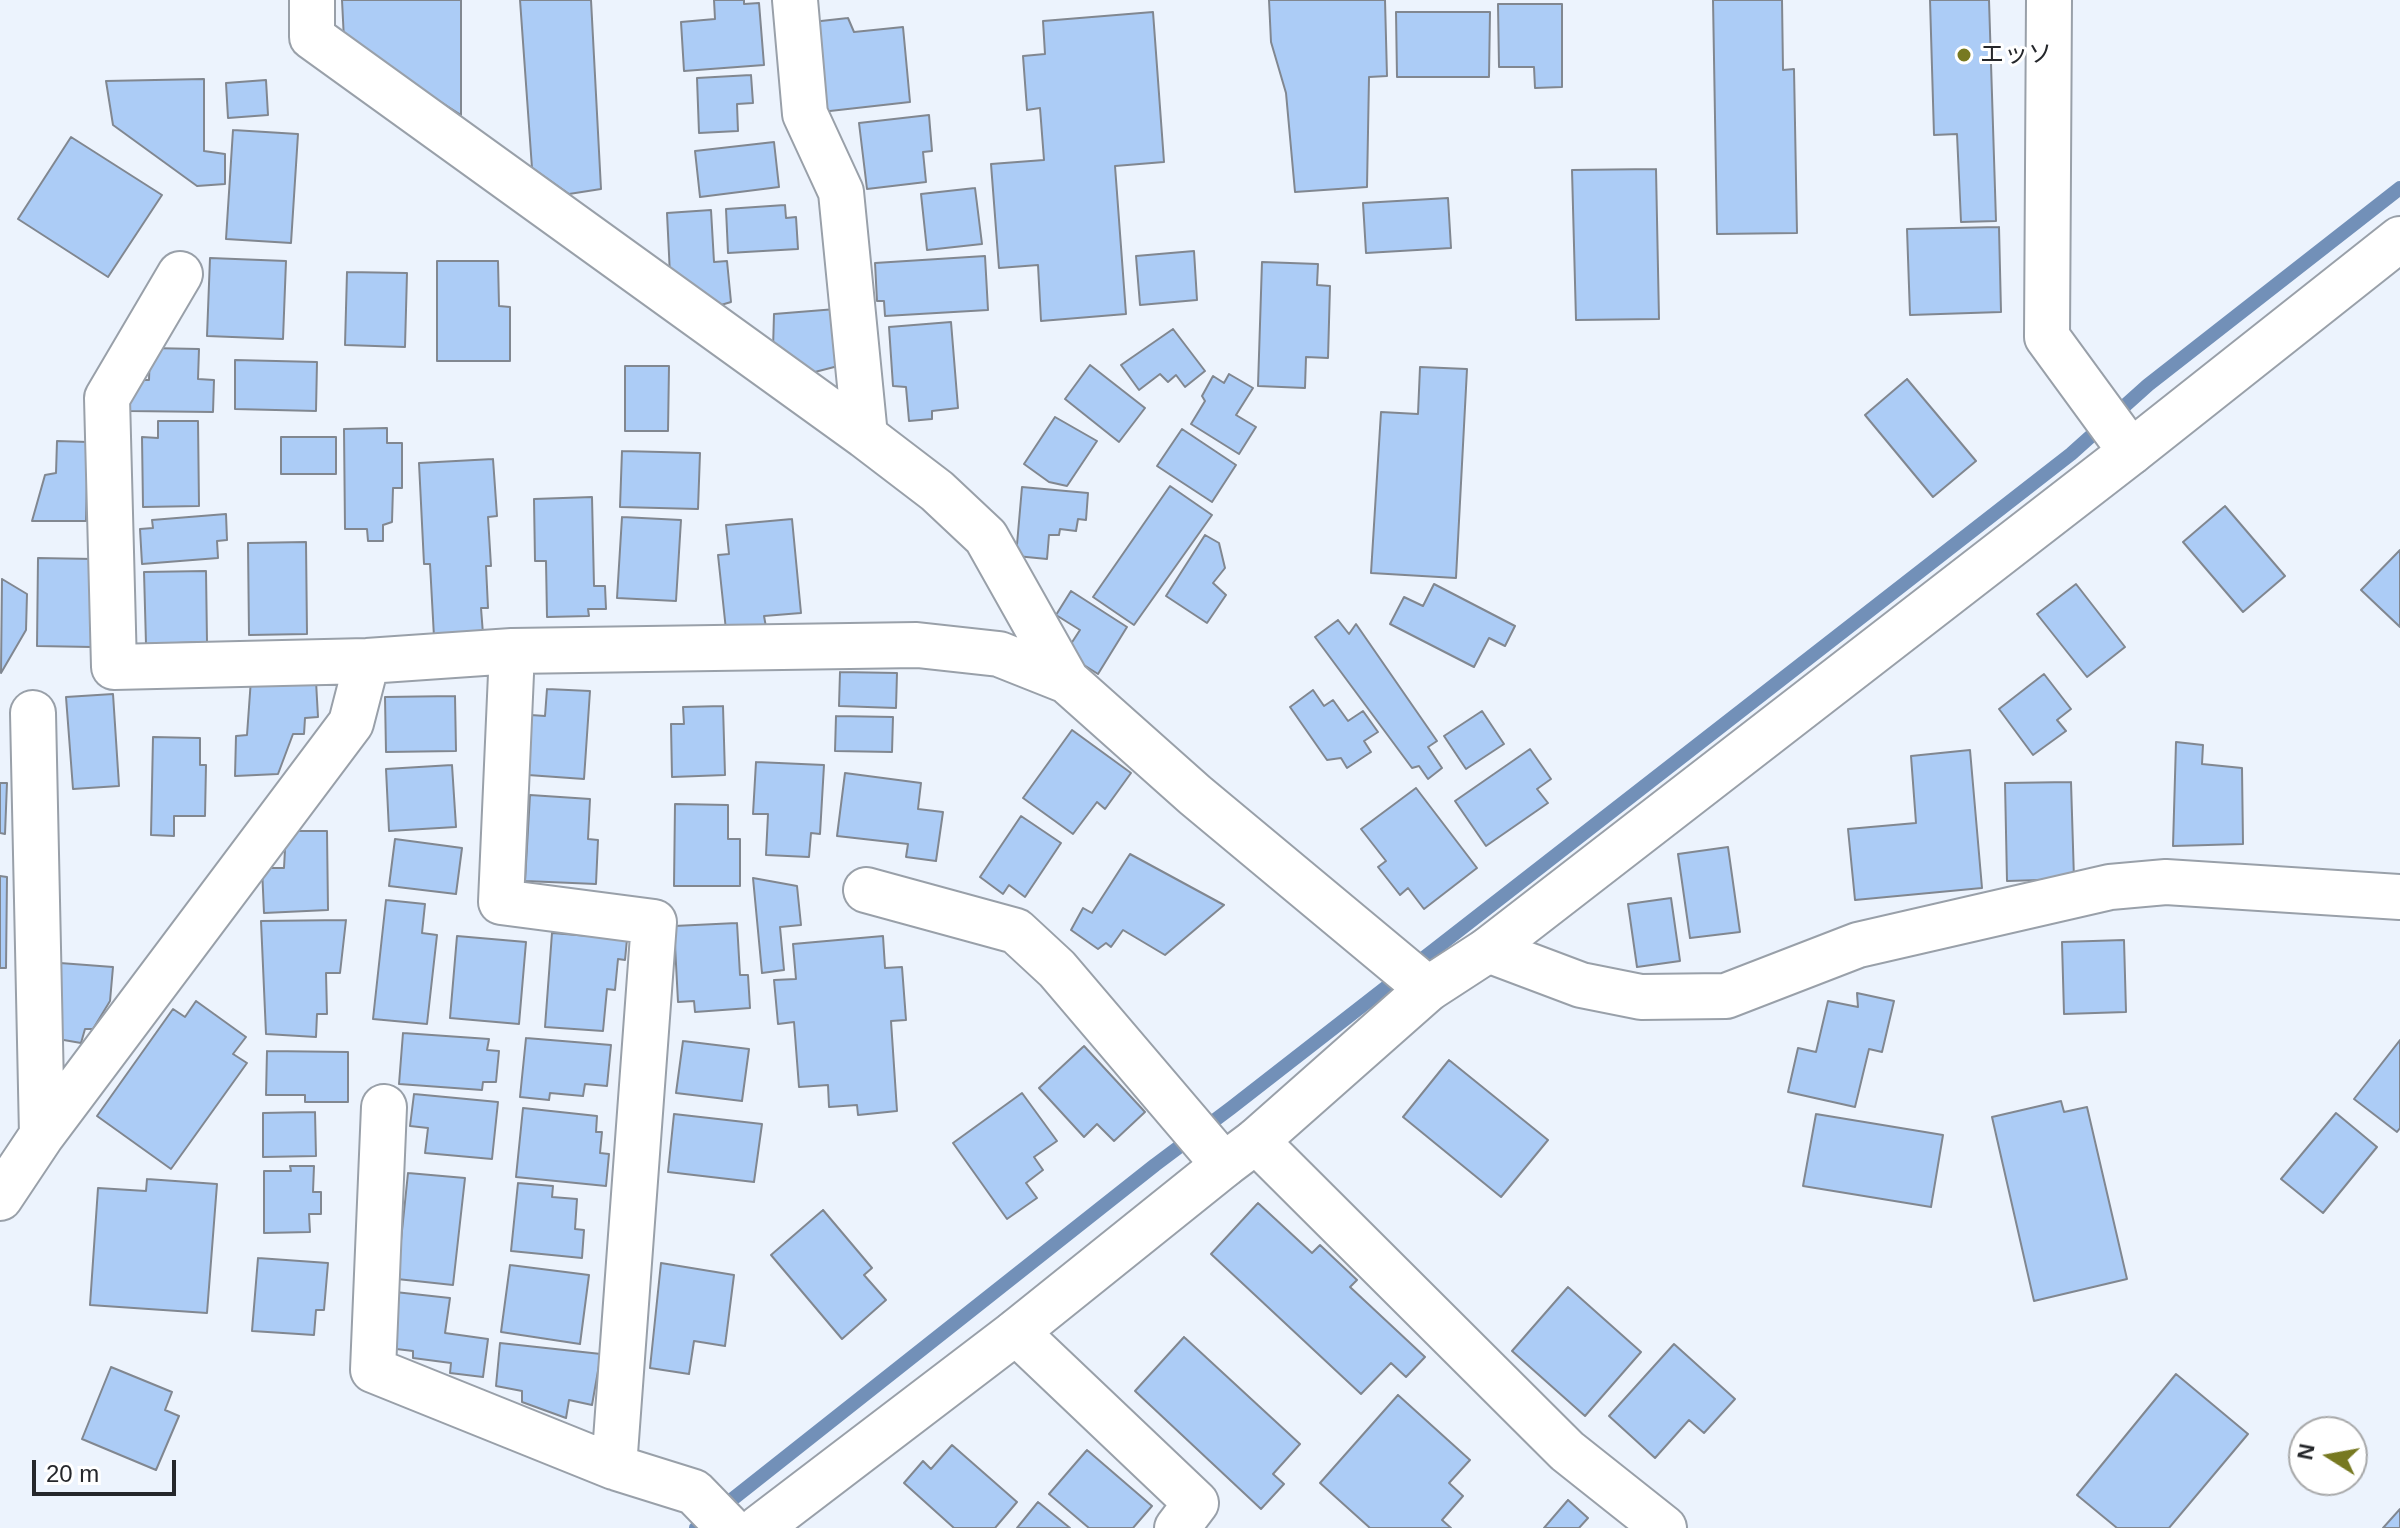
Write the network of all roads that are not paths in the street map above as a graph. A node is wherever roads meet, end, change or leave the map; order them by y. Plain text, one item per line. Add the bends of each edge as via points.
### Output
1 (312, 0) edge
2 (795, 0) edge
3 (2049, 0) edge
4 (2400, 239) edge
5 (180, 274) dead end
6 (865, 436) junction
7 (2126, 446) junction
8 (512, 651) junction
9 (367, 661) junction
10 (1067, 681) junction
11 (33, 713) dead end
12 (866, 890) dead end
13 (2400, 897) edge
14 (1488, 950) junction
15 (1426, 988) junction
16 (384, 1107) dead end
17 (42, 1135) junction
18 (1231, 1152) junction
19 (0, 1198) edge
20 (1016, 1332) junction
21 (614, 1467) junction
22 (1199, 1520) edge
23 (729, 1528) edge
24 (759, 1528) edge
25 (1664, 1528) edge

1 - 6 street via 312,37
2 - 6 street via 805,114 841,192
3 - 7 street via 2047,337
4 - 7 street
5 - 9 street via 107,398 114,667
6 - 10 street via 986,537
7 - 14 street
8 - 9 street
8 - 10 street via 917,645 999,654
8 - 21 street via 501,902 654,922
9 - 17 street via 351,723
10 - 15 street
11 - 17 street
12 - 18 street via 1016,931 1057,969 1182,1115
13 - 14 street via 2166,882 2110,887 1858,945 1726,996 1641,997 1581,985
14 - 15 street
15 - 18 street
16 - 21 street via 373,1370
17 - 19 street
18 - 20 street
18 - 25 street via 1567,1451
20 - 22 street
20 - 24 street
21 - 23 street via 694,1492

